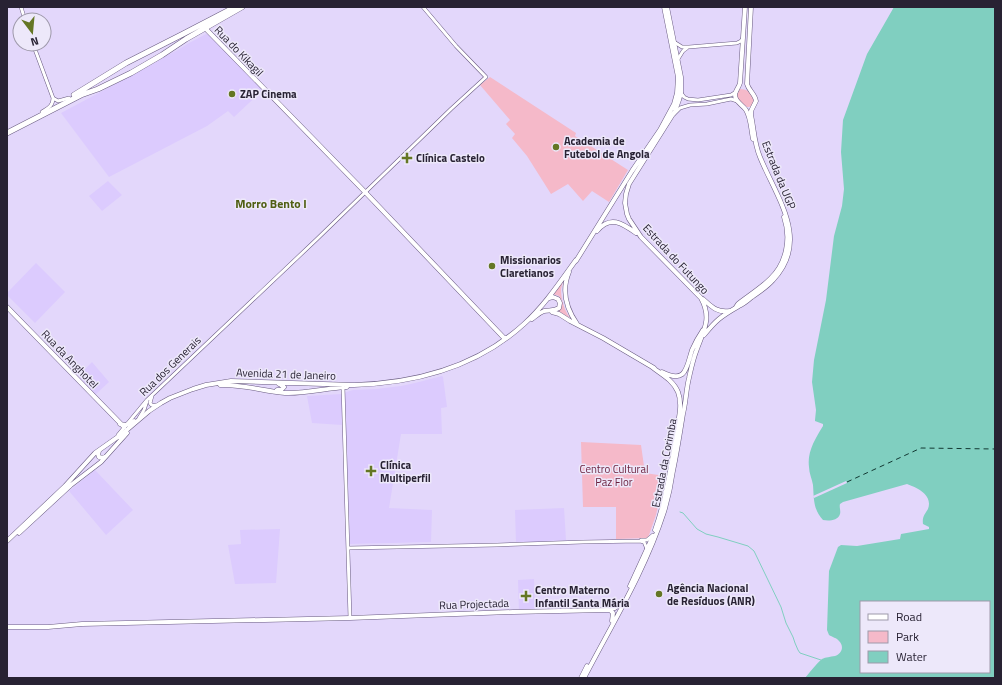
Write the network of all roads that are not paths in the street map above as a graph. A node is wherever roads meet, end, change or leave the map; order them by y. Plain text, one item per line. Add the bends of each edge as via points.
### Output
1 (235, 7) edge
2 (242, 7) edge
3 (424, 7) edge
4 (666, 7) edge
5 (745, 7) edge
6 (751, 7) edge
7 (205, 28) junction
8 (743, 38) junction
9 (674, 42) junction
10 (737, 43) junction
11 (743, 47) junction
12 (689, 48) junction
13 (36, 52) edge
14 (133, 59) junction
15 (678, 59) junction
16 (117, 67) junction
17 (139, 69) junction
18 (123, 78) junction
19 (749, 89) junction
20 (737, 90) junction
21 (681, 93) junction
22 (53, 98) junction
23 (69, 98) junction
24 (690, 100) junction
25 (737, 101) junction
26 (690, 105) junction
27 (754, 107) junction
28 (745, 109) junction
29 (42, 112) junction
30 (672, 117) junction
31 (7, 132) edge
32 (365, 192) junction
33 (641, 237) junction
34 (585, 246) junction
35 (576, 260) junction
36 (701, 298) junction
37 (7, 307) edge
38 (736, 307) junction
39 (540, 311) junction
40 (730, 311) junction
41 (577, 324) junction
42 (706, 325) junction
43 (702, 338) junction
44 (505, 339) junction
45 (652, 367) junction
46 (255, 382) junction
47 (336, 386) junction
48 (254, 388) junction
49 (343, 388) junction
50 (152, 396) junction
51 (147, 400) junction
52 (685, 402) joint
53 (161, 403) junction
54 (137, 420) junction
55 (125, 426) junction
56 (112, 441) junction
57 (99, 451) junction
58 (105, 457) junction
59 (88, 460) junction
60 (96, 466) junction
61 (653, 535) junction
62 (7, 541) edge
63 (637, 541) junction
64 (7, 545) edge
65 (348, 548) junction
66 (647, 549) junction
67 (621, 603) junction
68 (606, 610) junction
69 (350, 618) junction
70 (612, 621) junction
71 (7, 627) edge
72 (581, 678) edge
73 (584, 678) edge

1 - 14 highway
2 - 7 highway
3 - 32 street, Rua dos Generais via 486,77
4 - 9 main road, Estrada do Futungo
4 - 34 main road, Estrada do Futungo via 678,77 676,99 666,121
5 - 8 main road
6 - 19 main road, Estrada da UGP via 747,77
7 - 17 highway
7 - 32 main road, Rua do Kikagil
8 - 10 street
8 - 11 main road
9 - 12 street
9 - 15 main road, Estrada do Futungo
10 - 11 street
10 - 12 street
11 - 20 main road via 740,83
12 - 15 street via 683,51
13 - 22 street
14 - 16 highway
14 - 17 highway via 131,66
15 - 21 main road, Estrada do Futungo
16 - 18 highway via 126,70
16 - 23 highway
17 - 18 highway
18 - 31 highway via 75,98
19 - 20 main road via 744,87
19 - 27 main road, Estrada da UGP via 756,98
20 - 24 street via 731,95
20 - 25 main road
21 - 24 street
21 - 30 main road, Estrada do Futungo
22 - 23 street via 58,101
22 - 29 street via 51,106
23 - 29 highway
24 - 26 street
25 - 26 street via 731,99
25 - 28 main road
26 - 30 street via 680,108
27 - 28 main road
27 - 38 main road, Estrada da UGP via 751,113 757,150 788,221 790,246 784,265 775,278
28 - 38 main road, Estrada da UGP via 756,152 783,214 787,240 784,256 776,273
29 - 31 highway
30 - 33 main road, Estrada do Futungo via 629,184 626,194 627,214
32 - 44 main road, Rua do Kikagil
32 - 50 street, Rua dos Generais
33 - 34 main road via 624,224 610,222 600,227
33 - 36 main road, Estrada do Futungo
34 - 35 main road, Estrada do Futungo
35 - 39 main road, Avenida 21 de Janeiro
35 - 41 main road, Estrada do Futungo via 568,274 565,292 566,304
36 - 40 main road via 716,310
36 - 42 main road, Estrada do Futungo via 706,310
37 - 55 main road, Rua da Anghotel via 120,424
38 - 40 main road, Estrada da UGP
39 - 39 main road via 557,309 560,301 551,297
39 - 41 main road via 555,313
39 - 44 main road, Avenida 21 de Janeiro
39 - 49 main road, Avenida 21 de Janeiro via 510,339 486,355 453,369 404,383
40 - 43 main road, Estrada da UGP via 715,322
41 - 45 main road
42 - 43 main road, Estrada do Futungo
42 - 45 main road via 696,341 687,368 680,376 671,376
43 - 52 main road, Estrada do Futungo via 693,362
44 - 47 main road, Avenida 21 de Janeiro via 479,356 433,374 387,383
45 - 61 main road, Estrada da Corimba via 674,385 680,404 666,495
46 - 47 main road, Avenida 21 de Janeiro
46 - 48 main road via 280,384 284,387 279,391
46 - 53 main road, Avenida 21 de Janeiro via 232,381 206,385
47 - 47 main road via 298,385 295,388 303,391
47 - 48 main road, Avenida 21 de Janeiro via 289,393
47 - 49 main road, Avenida 21 de Janeiro
48 - 58 main road, Avenida 21 de Janeiro via 218,385 176,398 138,422
49 - 65 street
50 - 51 street, Rua dos Generais
50 - 53 street via 151,405
51 - 54 street
51 - 55 street, Rua dos Generais
52 - 73 main road, Estrada da Corimba via 670,489 660,524 627,598
53 - 54 main road, Avenida 21 de Janeiro
54 - 55 main road
54 - 56 main road, Avenida 21 de Janeiro
55 - 56 street, Rua dos Generais
56 - 57 main road, Avenida 21 de Janeiro
57 - 58 main road via 99,457
57 - 59 main road, Avenida 21 de Janeiro
58 - 60 main road, Avenida 21 de Janeiro
59 - 60 main road via 95,460
59 - 62 main road, Avenida 21 de Janeiro via 65,486
60 - 64 main road, Avenida 21 de Janeiro via 68,488
61 - 63 street via 647,540
61 - 66 main road, Estrada da Corimba
63 - 65 street
63 - 66 street via 644,542
65 - 69 street
66 - 67 main road, Estrada da Corimba
67 - 68 main road via 616,608
67 - 70 main road, Estrada da Corimba
68 - 69 main road, Rua Projectada
68 - 70 main road via 613,613
69 - 71 main road, Rua Projectada
70 - 72 main road, Estrada da Corimba

